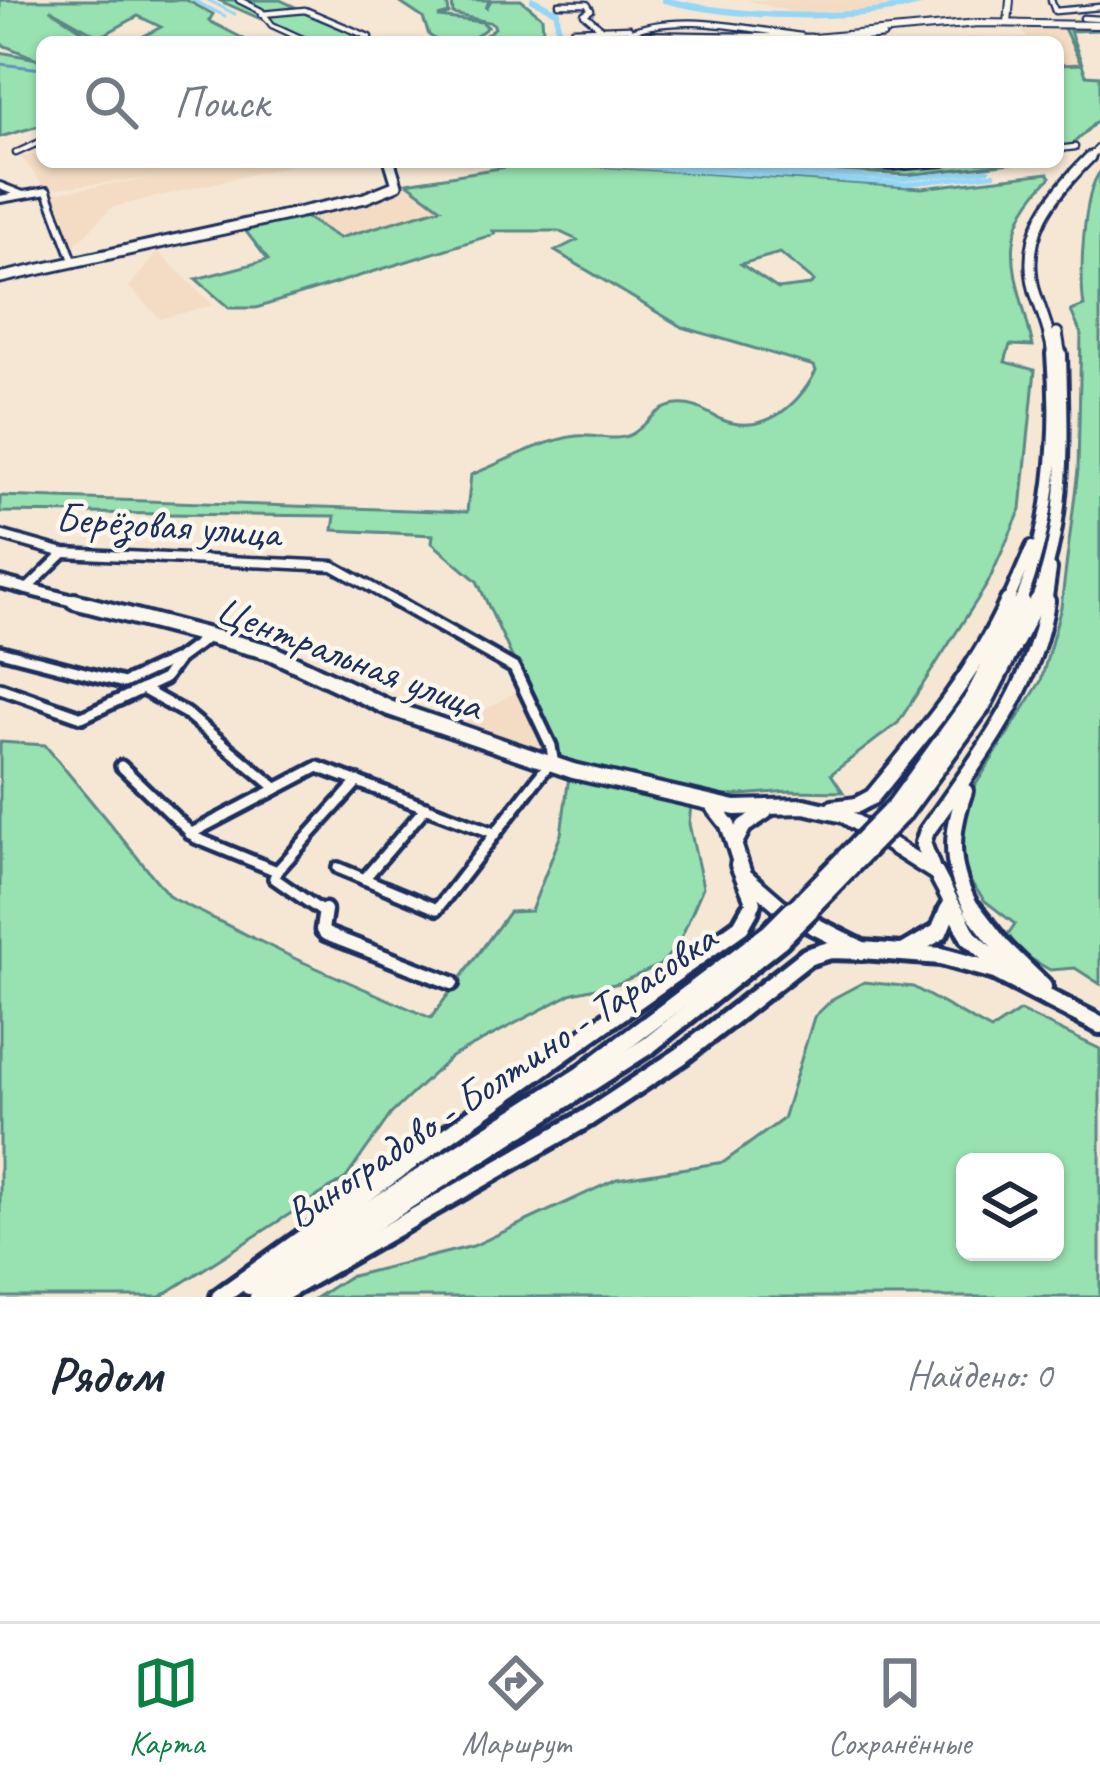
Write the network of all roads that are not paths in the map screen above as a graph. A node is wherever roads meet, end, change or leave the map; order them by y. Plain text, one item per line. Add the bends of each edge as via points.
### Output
1 (239, 0) edge
2 (1051, 0) edge
3 (1010, 2) edge
4 (285, 4) edge
5 (559, 4) dead end
6 (1100, 7) edge
7 (262, 14) junction
8 (1082, 18) dead end
9 (1100, 22) edge
10 (1008, 23) junction
11 (634, 27) junction
12 (602, 29) junction
13 (573, 31) dead end
14 (623, 34) junction
15 (296, 36) edge
16 (367, 36) edge
17 (620, 36) edge
18 (801, 36) joint
19 (865, 36) edge
20 (36, 144) edge
21 (1076, 148) dead end
22 (1064, 149) edge
23 (1100, 151) edge
24 (16, 153) dead end
25 (392, 168) edge
26 (0, 186) edge
27 (23, 195) junction
28 (0, 199) edge
29 (74, 263) junction
30 (0, 278) edge
31 (1045, 518) junction
32 (0, 535) edge
33 (1053, 542) junction
34 (64, 553) junction
35 (0, 582) edge
36 (27, 589) junction
37 (209, 636) junction
38 (0, 651) edge
39 (179, 658) junction
40 (0, 688) edge
41 (144, 690) junction
42 (546, 763) junction
43 (121, 766) dead end
44 (977, 767) junction
45 (358, 781) junction
46 (275, 788) junction
47 (700, 801) junction
48 (426, 807) junction
49 (778, 808) junction
50 (820, 808) junction
51 (900, 809) junction
52 (494, 833) junction
53 (190, 834) junction
54 (736, 857) junction
55 (338, 868) dead end
56 (277, 871) junction
57 (936, 873) junction
58 (364, 879) junction
59 (950, 898) junction
60 (774, 936) junction
61 (863, 951) junction
62 (891, 954) junction
63 (1012, 977) junction
64 (452, 983) dead end
65 (1062, 1004) junction
66 (1100, 1025) edge
67 (220, 1297) edge
68 (232, 1297) edge
69 (258, 1297) edge
70 (275, 1297) edge

1 - 7 street
2 - 6 street via 1055,11
3 - 10 main road
4 - 7 street
4 - 16 street
5 - 12 street via 587,4 584,14
7 - 15 street
8 - 9 street
9 - 10 main road
10 - 19 main road
11 - 12 street
11 - 14 street
11 - 18 street
12 - 13 street
14 - 17 street
14 - 18 street
20 - 24 street
21 - 22 street
23 - 31 main road, Виноградово - Болтино - Тарасовка via 1048,201 1030,240 1028,262 1053,350
23 - 33 main road, Виноградово - Болтино - Тарасовка via 1055,203 1037,240 1061,351 1061,502
25 - 29 main road via 397,185 299,215
26 - 27 street
27 - 28 street
27 - 29 street via 47,191
29 - 30 main road
31 - 50 main road via 991,639 937,718 872,797
31 - 51 main road, Виноградово - Болтино - Тарасовка via 995,658
32 - 34 street, Берёзовая улица
33 - 44 main road via 1030,671
33 - 51 main road, Виноградово - Болтино - Тарасовка via 1007,663 975,718
34 - 36 street
34 - 42 street, Берёзовая улица via 334,566 514,668 551,746
35 - 36 main road, Центральная улица
36 - 37 main road, Центральная улица
37 - 39 street
37 - 42 main road, Центральная улица via 288,658 389,708
38 - 39 street via 124,683
39 - 41 street
40 - 41 street via 82,717
41 - 46 street via 187,714
42 - 47 main road, Центральная улица
42 - 52 street
43 - 53 street
44 - 57 main road via 927,832 926,857
44 - 65 main road via 954,813 957,884 999,946
45 - 46 street via 317,767
45 - 48 street
45 - 56 street
46 - 53 street
47 - 49 main road, Центральная улица
47 - 54 main road via 729,823
48 - 52 street
48 - 58 street
49 - 50 main road, Центральная улица
49 - 54 main road via 744,826
50 - 57 main road via 872,830
51 - 60 main road, Виноградово - Болтино - Тарасовка, bridge
52 - 58 street via 437,909
53 - 56 street
54 - 61 main road via 780,905
54 - 67 main road via 754,903 741,926
55 - 58 street
56 - 64 street via 283,886 325,909 326,934
57 - 59 main road
59 - 62 main road via 939,932
59 - 63 main road via 968,937
60 - 68 main road, Виноградово - Болтино - Тарасовка via 525,1112
60 - 69 main road, Виноградово - Болтино - Тарасовка via 649,1045
61 - 62 main road
61 - 70 main road via 807,957 587,1118
62 - 63 main road via 951,957
63 - 65 main road
65 - 66 main road

